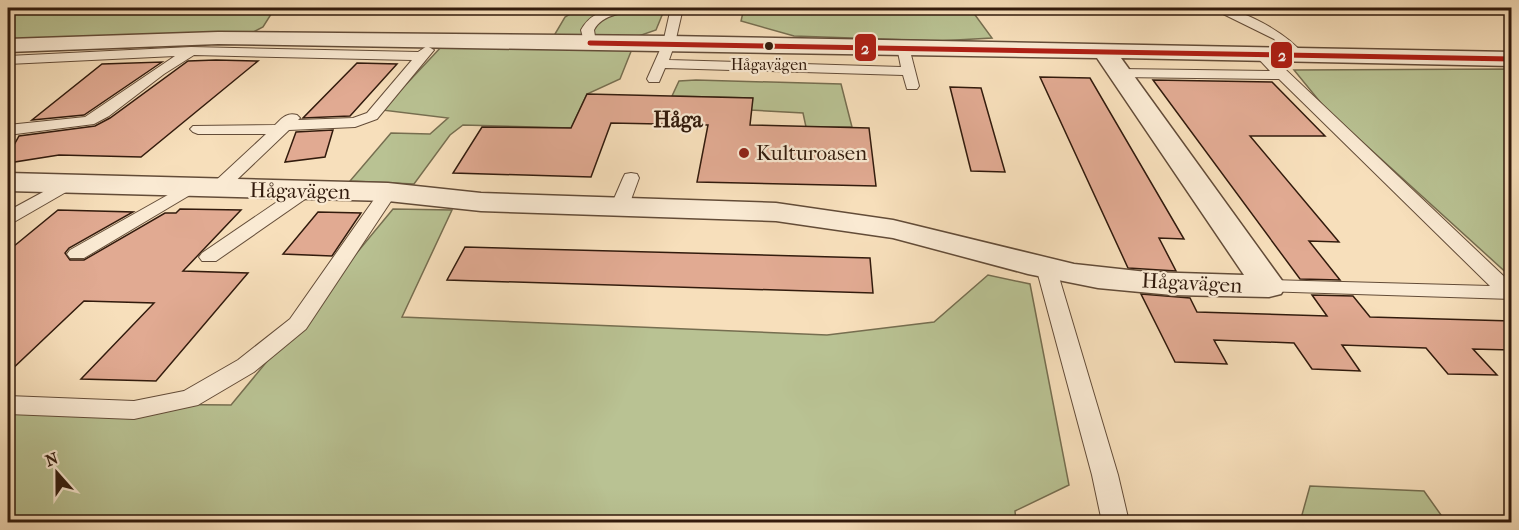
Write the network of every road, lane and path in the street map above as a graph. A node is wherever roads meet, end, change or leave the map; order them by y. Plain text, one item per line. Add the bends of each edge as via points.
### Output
1 (677, 8) edge
2 (1217, 8) edge
3 (218, 38) junction
4 (590, 43) junction
5 (669, 43) junction
6 (8, 46) edge
7 (903, 47) junction
8 (428, 49) junction
9 (191, 51) junction
10 (1262, 55) junction
11 (1108, 56) junction
12 (1298, 56) junction
13 (1512, 59) edge
14 (8, 60) edge
15 (660, 64) junction
16 (909, 70) junction
17 (1282, 75) junction
18 (654, 79) dead end
19 (912, 86) dead end
20 (21, 119) dead end
21 (285, 125) junction
22 (8, 129) edge
23 (198, 129) dead end
24 (631, 178) dead end
25 (8, 182) edge
26 (67, 184) junction
27 (203, 188) junction
28 (305, 191) junction
29 (388, 192) junction
30 (619, 208) junction
31 (8, 218) edge
32 (77, 254) dead end
33 (210, 257) dead end
34 (1046, 267) junction
35 (1269, 286) junction
36 (8, 405) edge
37 (1116, 522) edge

1 - 4 lane via 617,11 596,17 587,33
1 - 5 lane
2 - 12 lane via 1278,36
3 - 6 street
3 - 8 street
3 - 9 lane
4 - 5 street
4 - 8 street
5 - 7 street
5 - 15 lane
7 - 11 street via 1020,44
7 - 16 lane
8 - 9 lane
8 - 21 lane via 372,116 324,126
9 - 14 lane
9 - 22 lane via 89,121
10 - 11 street
10 - 12 street
10 - 17 lane
11 - 17 lane
11 - 35 street, Hågavägen
12 - 13 street
15 - 16 lane
15 - 18 lane
16 - 19 lane
17 - 35 lane via 1509,293
20 - 22 lane
21 - 23 lane
21 - 27 lane
24 - 30 lane
25 - 26 street, Hågavägen
26 - 27 street, Hågavägen
26 - 31 lane
27 - 28 street, Hågavägen
27 - 32 lane
28 - 29 street, Hågavägen
28 - 33 lane
29 - 30 street, Hågavägen via 481,202
29 - 36 lane via 298,324 246,366 190,399 134,410
30 - 34 street, Hågavägen via 810,215 893,229 980,254
34 - 35 street, Hågavägen via 1073,274 1182,286
34 - 37 lane

